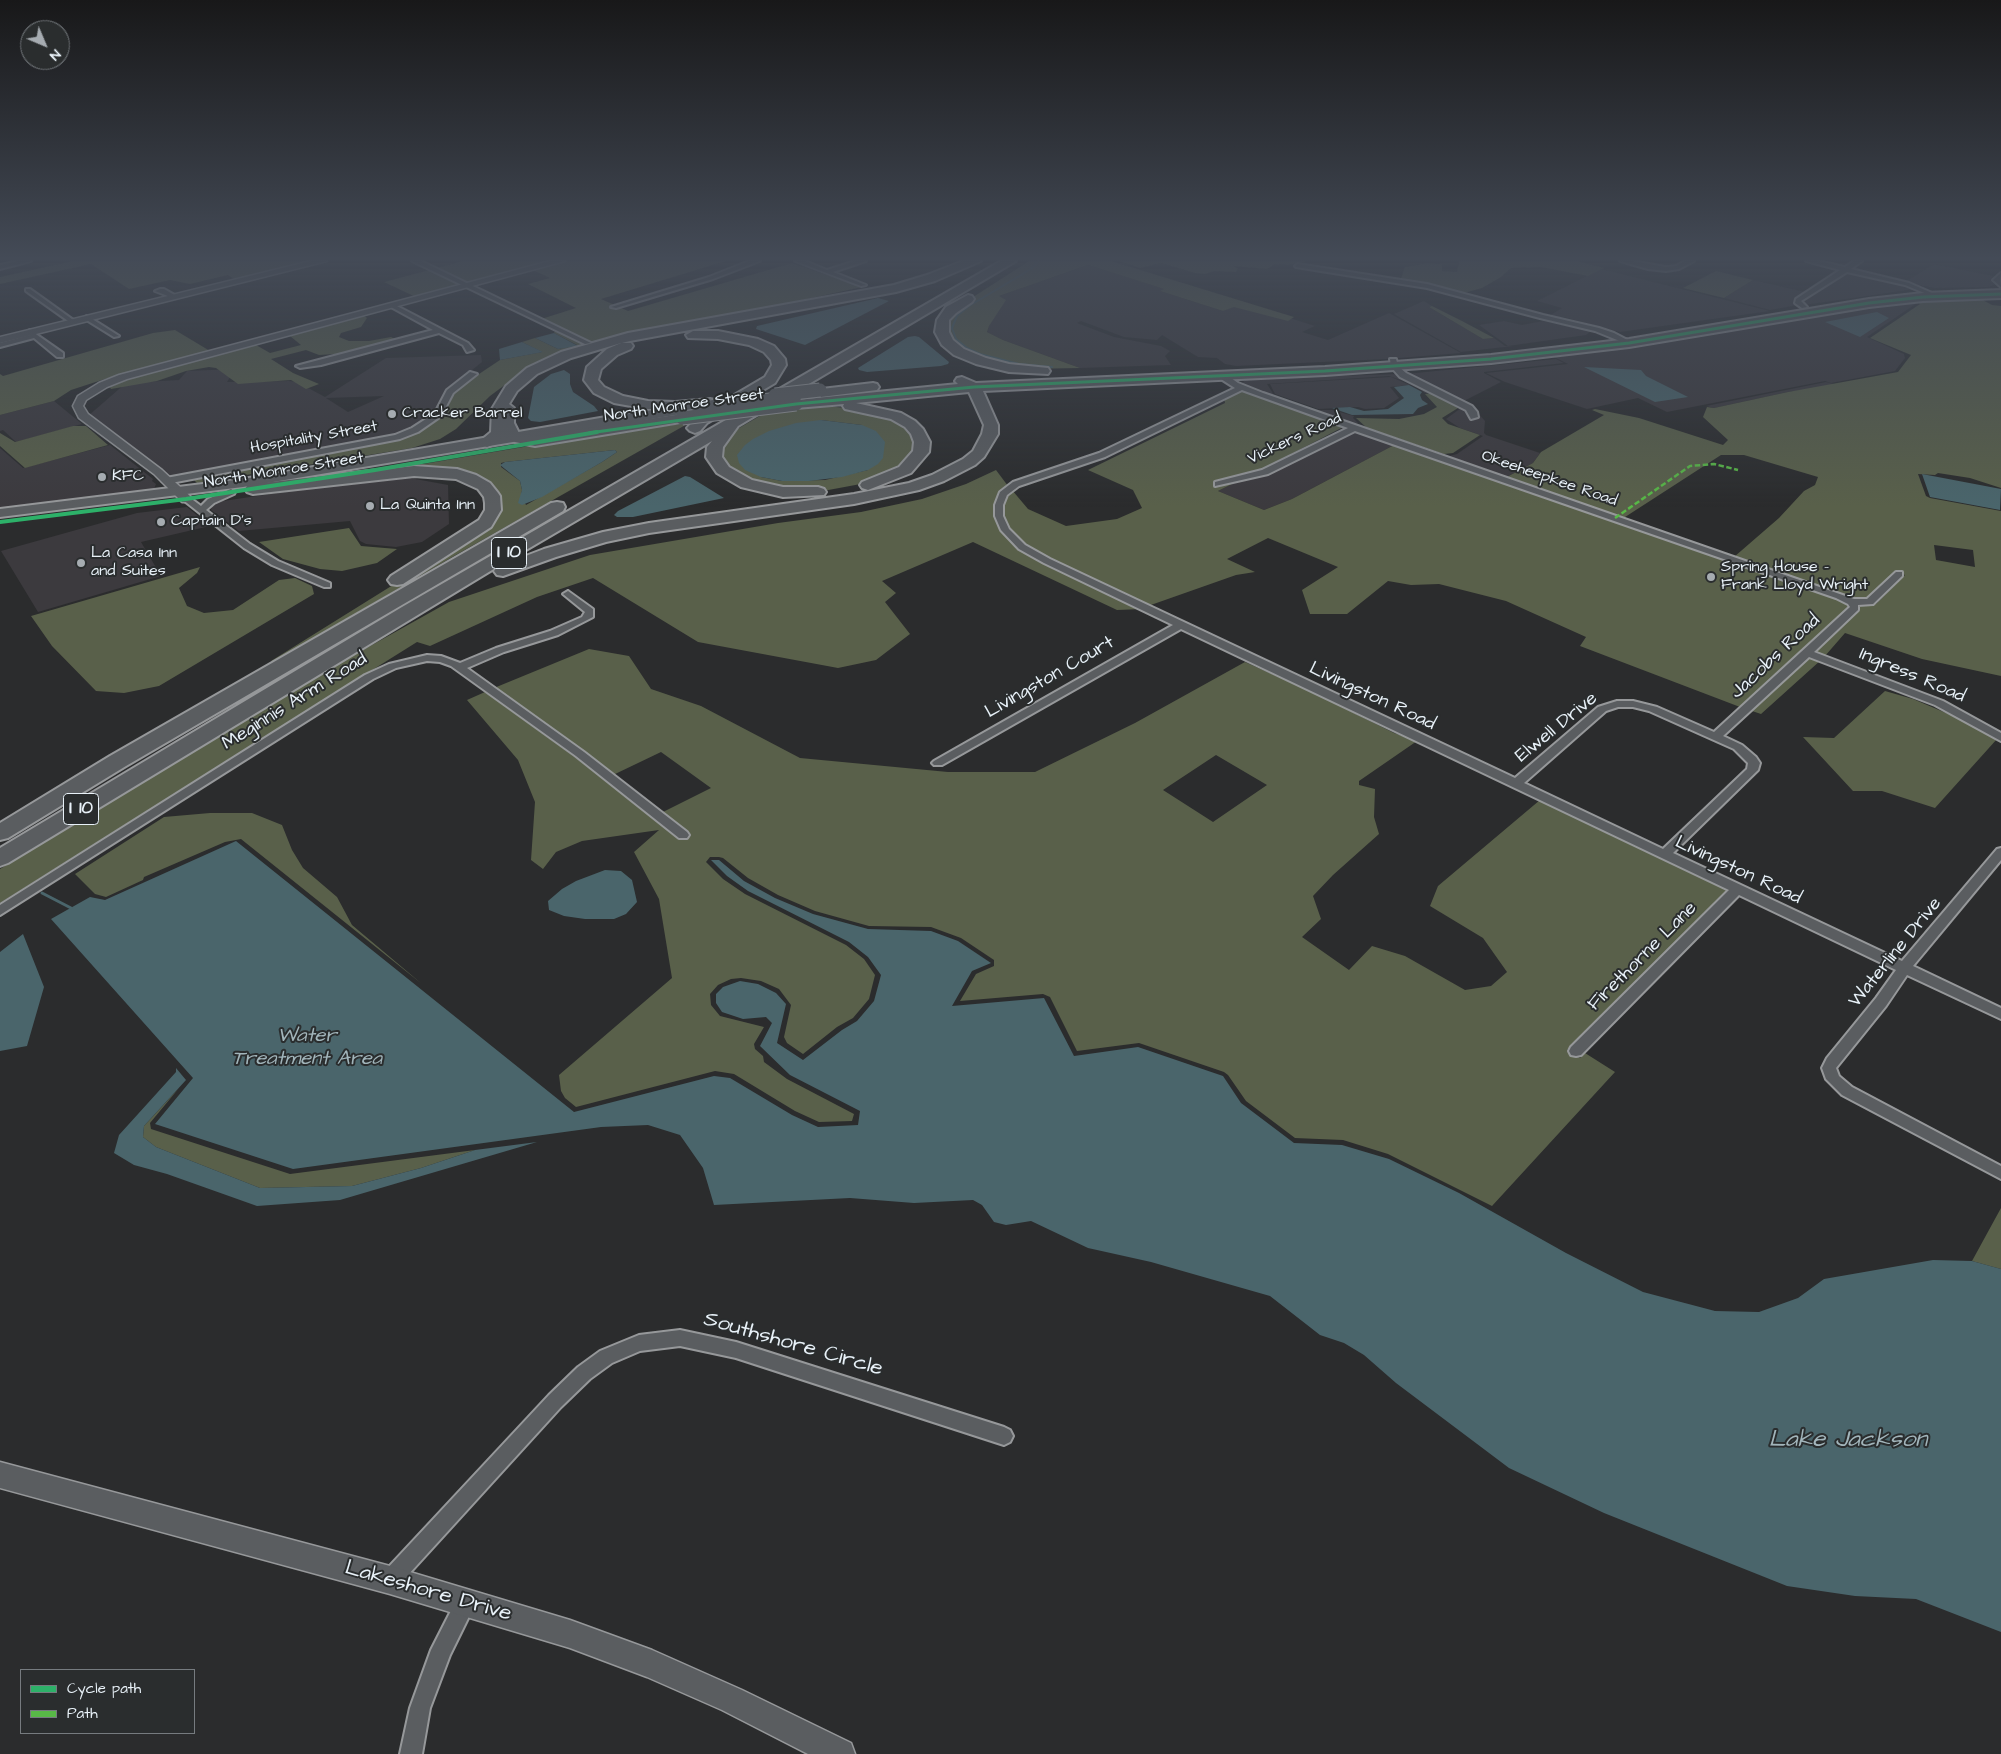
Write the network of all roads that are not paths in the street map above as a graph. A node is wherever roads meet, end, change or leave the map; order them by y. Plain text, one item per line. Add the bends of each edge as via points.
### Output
1 (44, 343) edge
2 (253, 343) edge
3 (394, 343) edge
4 (464, 343) edge
5 (607, 343) edge
6 (638, 343) edge
7 (756, 343) edge
8 (845, 343) edge
9 (871, 343) edge
10 (948, 343) edge
11 (1601, 343) edge
12 (470, 350) dead end
13 (60, 355) dead end
14 (1394, 364) junction
15 (300, 366) dead end
16 (473, 374) dead end
17 (1074, 377) junction
18 (1234, 379) junction
19 (966, 384) junction
20 (509, 392) junction
21 (796, 404) junction
22 (705, 405) junction
23 (1474, 417) dead end
24 (734, 424) junction
25 (695, 428) junction
26 (1355, 428) junction
27 (515, 437) junction
28 (535, 441) junction
29 (487, 442) junction
30 (1218, 484) dead end
31 (174, 488) junction
32 (252, 489) junction
33 (231, 492) junction
34 (201, 511) junction
35 (0, 513) edge
36 (0, 522) edge
37 (1899, 574) dead end
38 (327, 585) dead end
39 (568, 594) dead end
40 (1852, 602) junction
41 (1180, 625) junction
42 (1806, 652) junction
43 (457, 666) junction
44 (286, 684) junction
45 (1717, 736) junction
46 (2001, 738) edge
47 (118, 761) junction
48 (938, 763) dead end
49 (1515, 784) junction
50 (0, 832) edge
51 (683, 835) dead end
52 (2001, 852) edge
53 (1664, 855) junction
54 (0, 858) edge
55 (1736, 890) junction
56 (0, 911) edge
57 (1904, 969) junction
58 (2001, 1014) edge
59 (1576, 1051) dead end
60 (2001, 1173) edge
61 (1004, 1436) dead end
62 (0, 1475) edge
63 (390, 1580) junction
64 (466, 1602) junction
65 (411, 1754) edge
66 (840, 1754) edge

1 - 13 street
2 - 31 street via 123,377 103,385 80,402 80,412
3 - 15 street
4 - 12 street
5 - 20 highway via 532,371
6 - 22 highway, North Monroe Street via 612,352 594,367 591,376 594,385 619,400 660,406
7 - 25 highway, North Monroe Street via 774,354 779,366 770,380 702,420
8 - 25 highway, I 10
9 - 24 highway, I 10
10 - 17 highway via 981,361
11 - 14 highway, North Monroe Street
14 - 18 highway, North Monroe Street
14 - 18 highway, North Monroe Street via 1270,368 1231,373
14 - 23 street via 1411,379 1469,408
16 - 31 street, Hospitality Street via 450,392 432,419 397,437
17 - 18 highway, North Monroe Street
17 - 19 highway, North Monroe Street
18 - 26 street, Okeeheepkee Road
18 - 41 street, Livingston Road via 1102,455 1016,484 1004,494 998,510 1000,522 1022,547
19 - 21 highway, North Monroe Street
19 - 22 highway, North Monroe Street, bridge via 848,387
19 - 44 highway via 991,425 990,434 979,454 938,478 913,487 854,499 648,528 550,552 484,580 345,656
20 - 27 highway via 506,420
20 - 29 highway via 499,409 499,434
21 - 24 highway via 861,407 896,416 918,432 921,452 905,470 875,484 831,492 783,492 747,484 717,464 715,447
21 - 28 highway, North Monroe Street, bridge
22 - 27 main road, North Monroe Street
24 - 44 highway, I 10
25 - 47 highway, I 10
26 - 30 street, Vickers Road via 1265,472
26 - 40 street, Okeeheepkee Road
27 - 28 highway
27 - 29 main road, North Monroe Street
28 - 32 main road, North Monroe Street
29 - 31 main road, North Monroe Street via 310,473
31 - 33 main road, North Monroe Street
31 - 34 street
31 - 35 main road, North Monroe Street via 144,496
31 - 36 main road, North Monroe Street
32 - 33 main road, North Monroe Street
32 - 47 highway via 401,471 449,472 481,483 494,502 490,517 478,529 164,725
33 - 34 street via 211,501
34 - 38 street via 275,563
37 - 40 street via 1870,602
39 - 43 street via 586,607 590,615 572,626
40 - 42 street, Jacobs Road via 1855,608
41 - 48 street, Livingston Court
41 - 49 street, Livingston Road
42 - 45 street, Jacobs Road
42 - 46 street, Ingress Road via 1940,703
43 - 51 street, Meginnis Arm Road via 580,754
43 - 56 street, Meginnis Arm Road via 434,658 416,660 369,677
44 - 54 highway, I 10
45 - 49 street, Elwell Drive via 1653,709 1624,703 1611,705 1602,709
45 - 53 street via 1746,752 1754,767
47 - 50 highway, I 10
49 - 53 street, Livingston Road
52 - 57 street, Waterline Drive
53 - 55 street, Livingston Road
55 - 57 street, Livingston Road
55 - 59 street, Firethorne Lane
57 - 58 street, Livingston Road
57 - 60 street, Waterline Drive via 1832,1062 1830,1074 1854,1095
61 - 63 street, Southshore Circle via 736,1350 680,1338 639,1342 606,1357 584,1373
62 - 63 street, Lakeshore Drive
63 - 64 street, Lakeshore Drive
64 - 65 street via 441,1650 420,1708
64 - 66 street, Lakeshore Drive via 570,1634 652,1664

